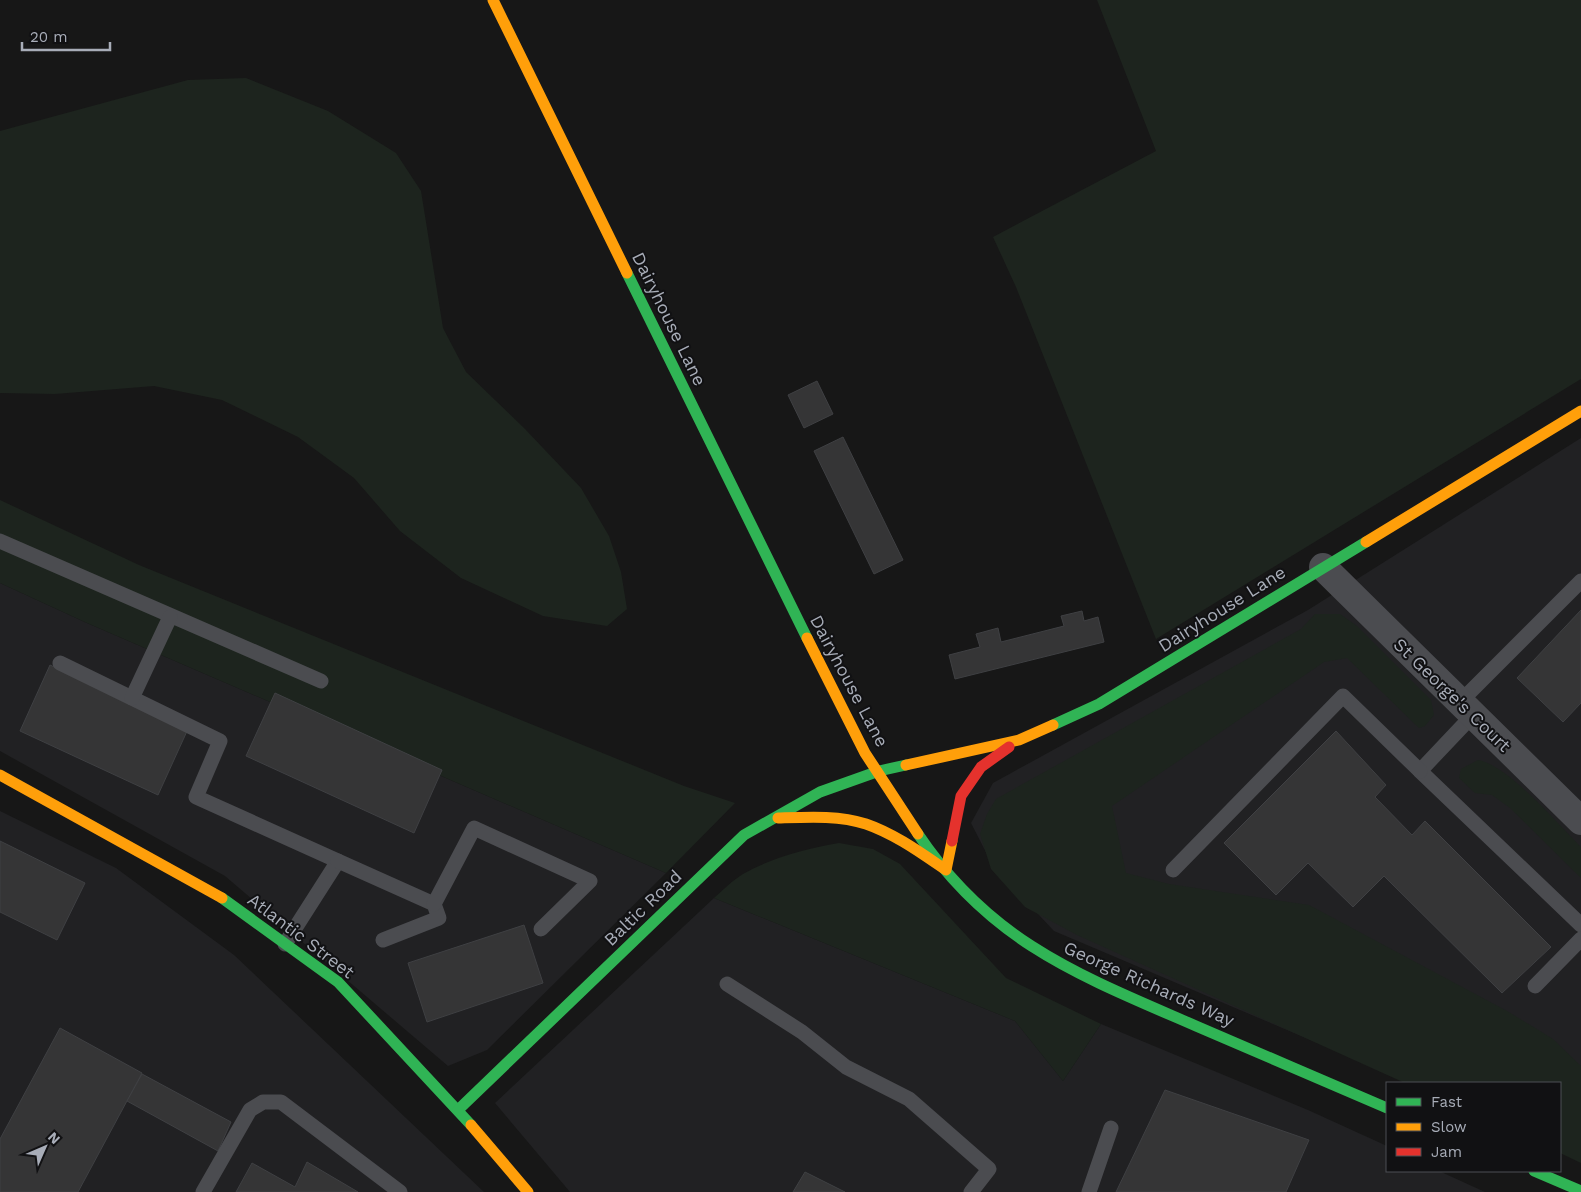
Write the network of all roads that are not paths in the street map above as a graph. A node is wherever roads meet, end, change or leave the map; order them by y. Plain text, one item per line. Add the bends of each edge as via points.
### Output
1 (493, 0) edge
2 (1581, 411) edge
3 (0, 541) edge
4 (1324, 567) junction
5 (1581, 581) edge
6 (170, 617) junction
7 (60, 663) dead end
8 (321, 681) dead end
9 (132, 698) junction
10 (1467, 708) junction
11 (1019, 740) junction
12 (1420, 770) junction
13 (879, 771) junction
14 (0, 775) edge
15 (774, 818) junction
16 (1581, 821) edge
17 (338, 860) junction
18 (946, 870) junction
19 (1173, 870) dead end
20 (434, 904) junction
21 (1581, 925) edge
22 (541, 929) dead end
23 (1581, 939) edge
24 (382, 940) dead end
25 (285, 944) junction
26 (727, 984) dead end
27 (1535, 986) dead end
28 (1386, 1108) edge
29 (458, 1110) junction
30 (1111, 1128) dead end
31 (1536, 1172) edge
32 (1581, 1191) edge
33 (203, 1192) edge
34 (400, 1192) edge
35 (528, 1192) edge
36 (971, 1192) edge
37 (1089, 1192) edge

1 - 13 street, Dairyhouse Lane via 790,605 865,753
2 - 4 street, Dairyhouse Lane
3 - 6 lane
4 - 10 street, St George's Court
4 - 11 street, Dairyhouse Lane via 1100,704
5 - 10 lane
6 - 8 lane
6 - 9 lane
7 - 9 lane
9 - 17 lane via 220,741 196,797
10 - 12 lane
10 - 16 street, St George's Court
11 - 13 street, Dairyhouse Lane
11 - 18 street via 981,767 961,796
12 - 19 lane via 1343,696
12 - 21 lane
13 - 15 street, Baltic Road via 820,792
13 - 18 street, George Richards Way via 934,857
14 - 25 street, Atlantic Street via 213,892
15 - 18 street via 813,817 865,824 909,845
15 - 29 street, Baltic Road via 744,835
17 - 20 lane
17 - 25 lane
18 - 28 street, George Richards Way via 972,901 1049,959 1083,977
20 - 22 lane via 474,828 590,880
20 - 24 lane via 439,918
23 - 27 lane
25 - 29 street, Atlantic Street via 338,982
26 - 36 lane via 802,1032 846,1067 909,1099 989,1169
29 - 35 street, Atlantic Street
30 - 37 lane
31 - 32 street
33 - 34 lane via 250,1110 263,1102 281,1102

